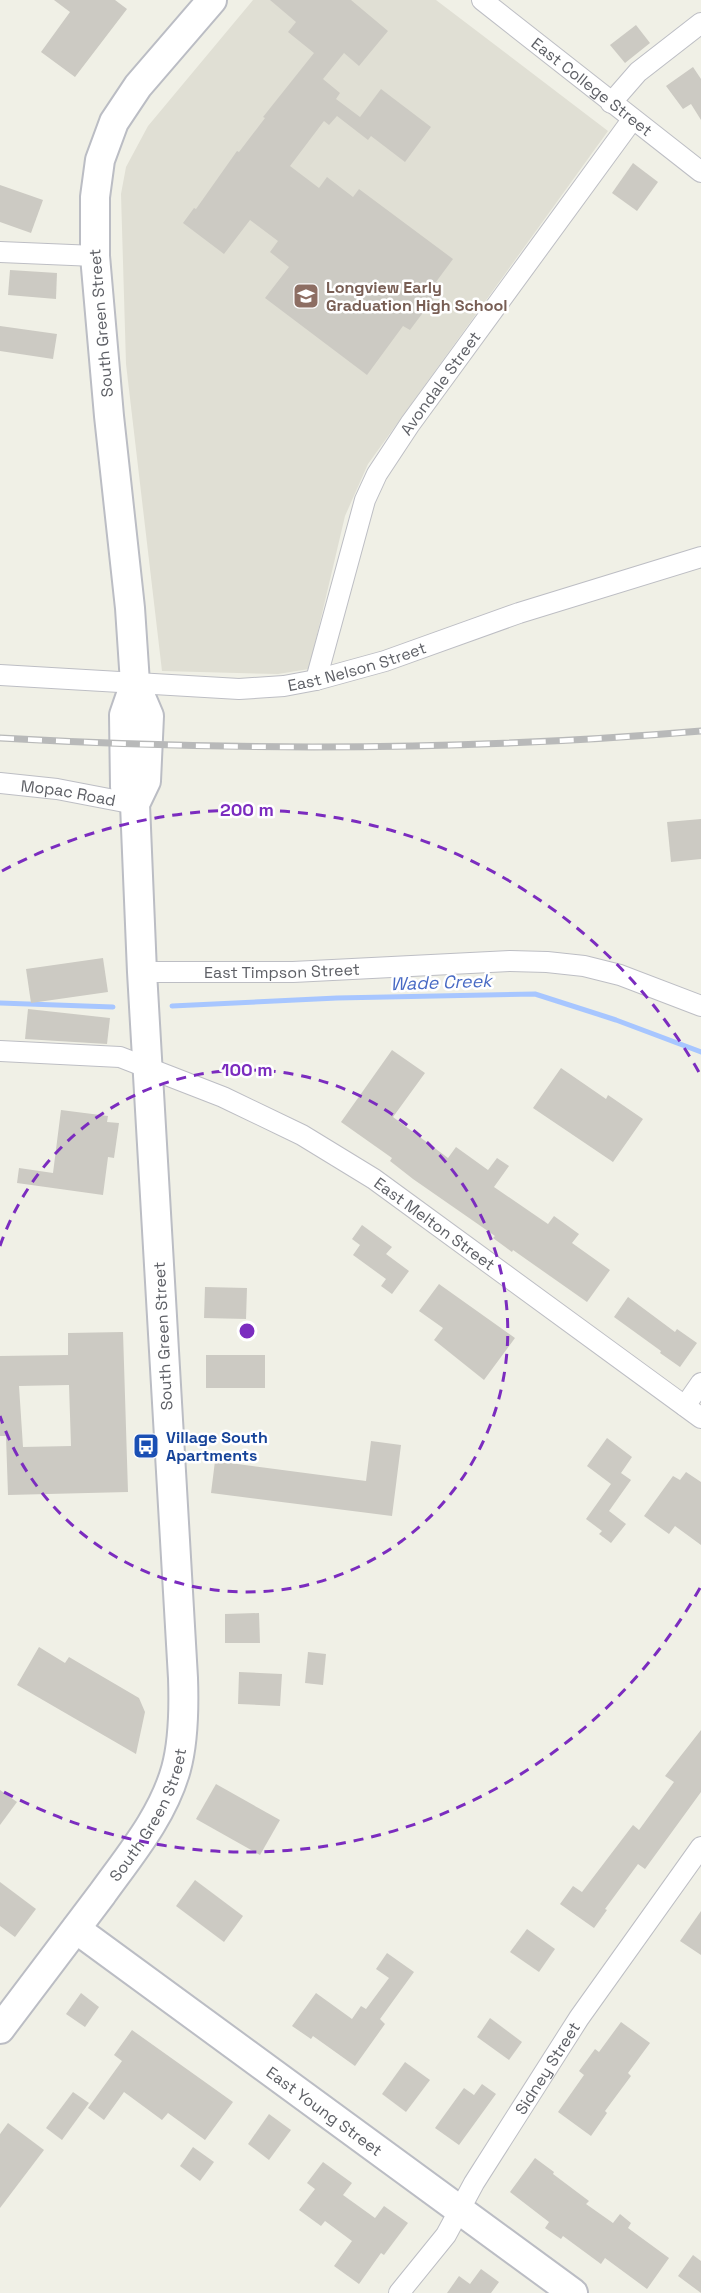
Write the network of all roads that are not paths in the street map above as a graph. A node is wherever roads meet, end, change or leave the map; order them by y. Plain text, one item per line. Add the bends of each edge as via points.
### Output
1 (212, 0) edge
2 (482, 0) edge
3 (701, 23) edge
4 (611, 103) junction
5 (632, 120) junction
6 (701, 172) edge
7 (0, 252) edge
8 (94, 256) junction
9 (701, 557) edge
10 (0, 675) edge
11 (316, 680) junction
12 (135, 683) junction
13 (0, 783) edge
14 (135, 804) junction
15 (142, 972) junction
16 (701, 1006) edge
17 (0, 1051) edge
18 (147, 1066) junction
19 (701, 1383) edge
20 (685, 1406) junction
21 (701, 1418) edge
22 (701, 1847) edge
23 (76, 1929) junction
24 (4, 2014) edge
25 (460, 2209) junction
26 (399, 2293) edge
27 (573, 2293) edge

1 - 8 street, South Green Street via 138,86 114,122 100,160
2 - 4 street, East College Street
3 - 4 street via 638,72
4 - 5 street, East College Street
5 - 6 street, East College Street
5 - 11 street, Avondale Street via 377,474 357,526
7 - 8 street
8 - 12 street, South Green Street
9 - 11 street, East Nelson Street
10 - 12 street, East Nelson Street
11 - 12 street, East Nelson Street via 249,689
12 - 14 street, South Green Street via 149,716 146,781
13 - 14 street, Mopac Road
14 - 15 street, South Green Street
15 - 16 street, East Timpson Street via 293,972 548,962 620,975
15 - 18 street, South Green Street
17 - 18 street, East Melton Street via 120,1057
18 - 20 street, East Melton Street via 275,1120 354,1165
18 - 23 street, South Green Street via 183,1678 182,1722 179,1756 166,1797 133,1852
19 - 20 street
20 - 21 street, East Melton Street
22 - 25 street, Sidney Street via 579,2018
23 - 24 street, South Green Street
23 - 25 street, East Young Street
25 - 26 street, Sidney Street via 446,2235
25 - 27 street, East Young Street

